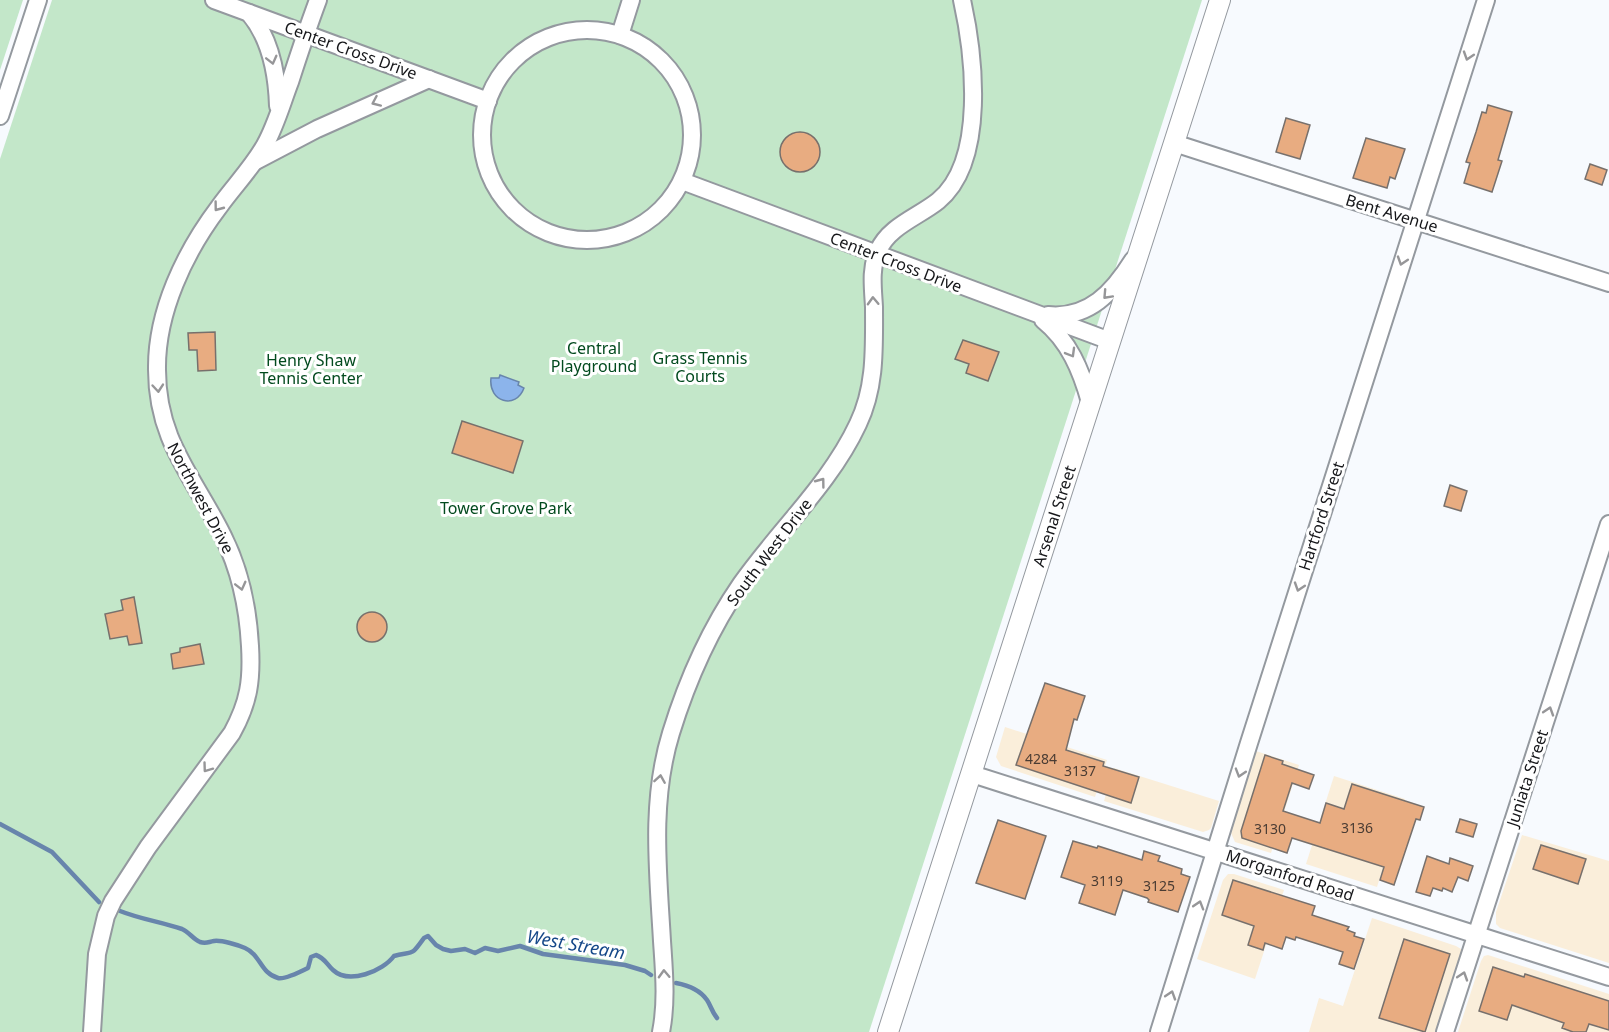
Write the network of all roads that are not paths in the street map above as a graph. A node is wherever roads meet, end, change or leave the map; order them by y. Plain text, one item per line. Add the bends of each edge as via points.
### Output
1 (45, 0) edge
2 (214, 0) edge
3 (318, 0) edge
4 (631, 0) edge
5 (962, 0) edge
6 (1220, 0) edge
7 (1486, 0) edge
8 (35, 7) edge
9 (248, 12) junction
10 (306, 33) junction
11 (620, 35) junction
12 (429, 79) junction
13 (488, 101) junction
14 (279, 114) junction
15 (0, 116) edge
16 (1174, 143) junction
17 (255, 162) junction
18 (682, 181) junction
19 (1415, 219) junction
20 (1141, 247) junction
21 (876, 254) junction
22 (1609, 283) edge
23 (1035, 314) junction
24 (1110, 341) junction
25 (1090, 402) junction
26 (1609, 524) edge
27 (972, 774) junction
28 (1215, 851) junction
29 (1476, 934) junction
30 (1609, 977) edge
31 (92, 1032) edge
32 (661, 1032) edge
33 (888, 1032) edge
34 (1160, 1032) edge
35 (1445, 1032) edge

1 - 8 street
2 - 9 street, Center Cross Drive
3 - 10 street, Northwest Drive
4 - 11 street
5 - 21 street via 970,50 972,102 963,161 945,195 894,231
6 - 16 main road, Arsenal Street
7 -> 19 street, Hartford Street
8 - 15 street
9 - 10 street, Center Cross Drive
9 -> 14 street via 266,39 277,84
10 - 12 street, Center Cross Drive
10 - 14 street, Northwest Drive
11 - 13 street via 578,30 538,42 505,70
11 - 18 street via 655,55 685,96 692,136
12 - 13 street, Center Cross Drive
12 -> 17 street, Northwest Drive via 317,129
13 - 18 street via 483,137 490,174 509,205 546,232 582,240 627,232 658,212
14 - 17 street, Northwest Drive
16 - 19 street, Bent Avenue
16 - 20 main road, Arsenal Street
17 -> 31 street, Northwest Drive via 206,224 183,267 162,323 157,368 165,429 180,463 224,537 240,582 250,639 251,681 242,716 232,733 113,901 97,954
18 - 21 street, Center Cross Drive
19 - 22 street, Bent Avenue
19 -> 28 street, Hartford Street
20 -> 23 street via 1112,289 1092,307 1057,316
20 - 24 main road, Arsenal Street
21 - 23 street, Center Cross Drive
32 -> 21 street, South West Drive via 665,986 657,820 666,752 684,694 722,615 754,566 827,475 859,423 872,377 872,283
23 - 24 street, Center Cross Drive
23 -> 25 street via 1072,353
24 - 25 main road, Arsenal Street
25 - 27 main road, Arsenal Street
29 -> 26 street, Juniata Street
27 - 28 street, Morganford Road
27 - 33 main road, Arsenal Street
28 - 29 street, Morganford Road
34 -> 28 street, Hartford Street
29 - 30 street, Morganford Road
35 -> 29 street, Juniata Street

